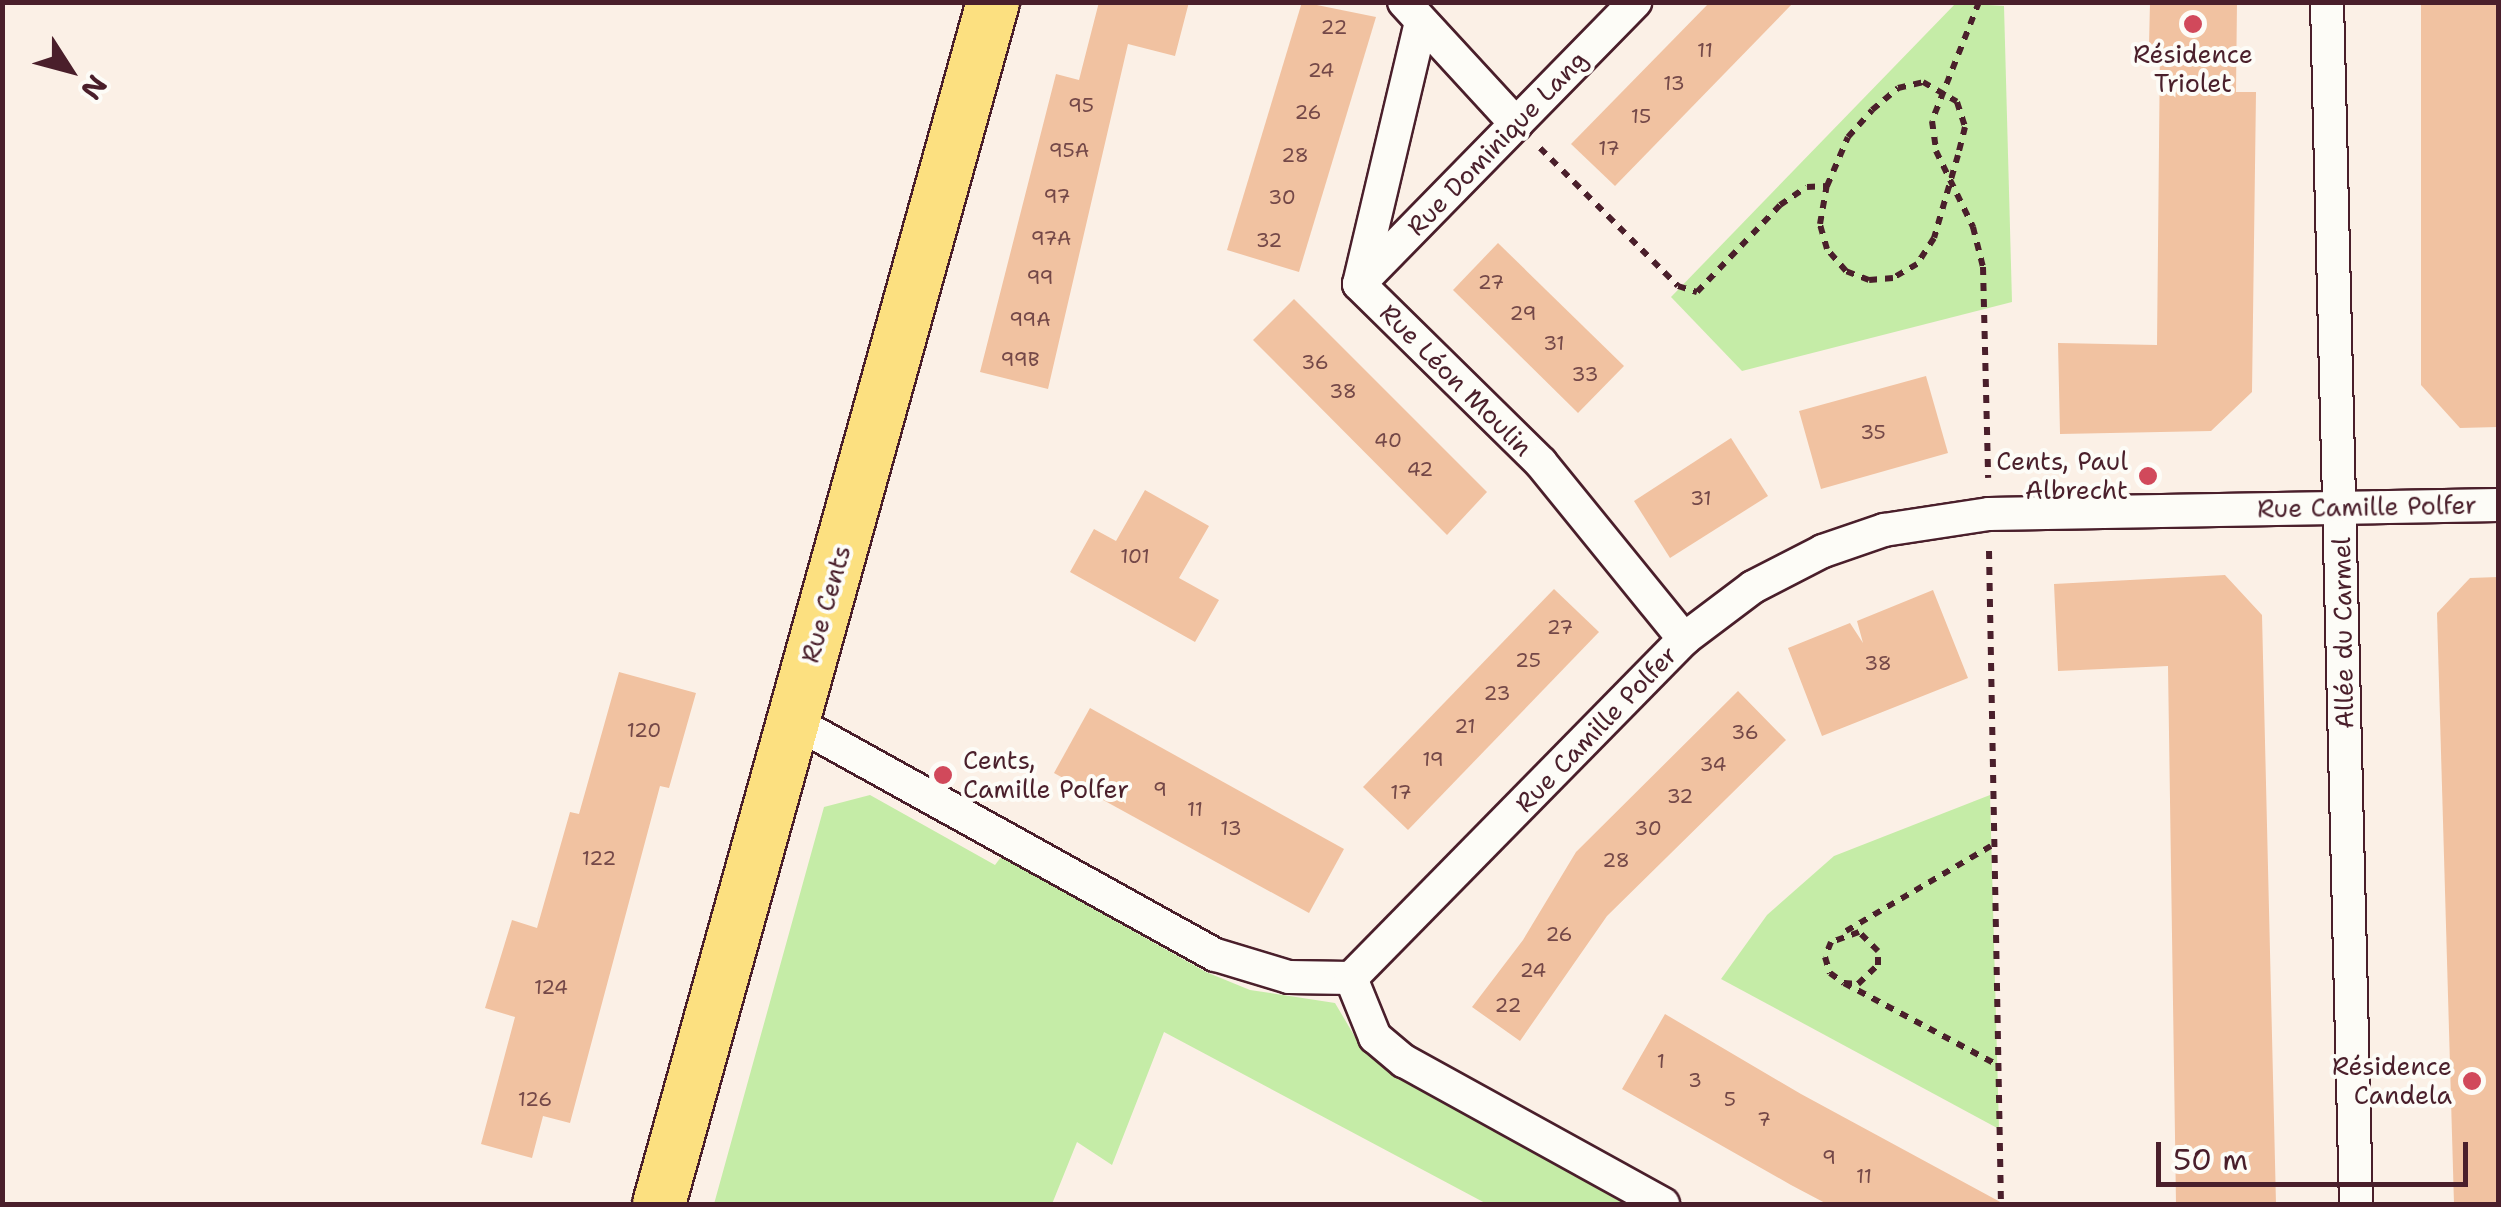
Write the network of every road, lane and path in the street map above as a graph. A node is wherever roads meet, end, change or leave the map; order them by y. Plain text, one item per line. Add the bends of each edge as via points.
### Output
1 (993, 2) edge
2 (1635, 2) edge
3 (1980, 2) edge
4 (2326, 2) edge
5 (1412, 12) edge
6 (1941, 88) junction
7 (1516, 124) junction
8 (1950, 184) junction
9 (1827, 186) junction
10 (1359, 284) junction
11 (2498, 505) edge
12 (2340, 508) junction
13 (1989, 514) junction
14 (1684, 639) junction
15 (794, 721) junction
16 (1992, 845) junction
17 (1844, 932) junction
18 (1352, 978) junction
19 (1844, 983) junction
20 (1997, 1064) junction
21 (659, 1204) edge
22 (1663, 1204) edge
23 (2000, 1204) edge
24 (2356, 1204) edge

1 - 15 main road, Rue Cents
2 - 7 street, Rue Dominique Lang
3 - 6 path
4 - 12 street, Allée du Carmel
5 - 7 street, Rue Léon Moulin
5 - 10 street, Rue Léon Moulin
6 - 8 path via 1932,121
6 - 8 path via 1958,102 1965,126
6 - 9 path via 1923,82 1898,88 1872,110 1848,137
7 - 9 path via 1678,286 1697,292 1780,205 1807,187
7 - 10 street, Rue Dominique Lang
8 - 9 path via 1934,238 1917,264 1894,278 1869,280 1846,271 1826,249 1820,224
8 - 13 path via 1983,267
10 - 14 street, Rue Léon Moulin via 1541,463
11 - 12 street, Rue Camille Polfer
12 - 13 street, Rue Camille Polfer
12 - 24 street, Allée du Carmel
13 - 14 street, Rue Camille Polfer via 1884,530 1822,551 1753,587
13 - 16 path
14 - 18 street, Rue Camille Polfer
15 - 18 street via 1216,955 1288,977
15 - 21 main road, Rue Cents
16 - 17 path
16 - 20 path
17 - 19 path via 1826,957 1830,973
17 - 19 path via 1859,932 1878,951 1870,977
18 - 22 street via 1375,1037 1404,1061
19 - 20 path
20 - 23 path

